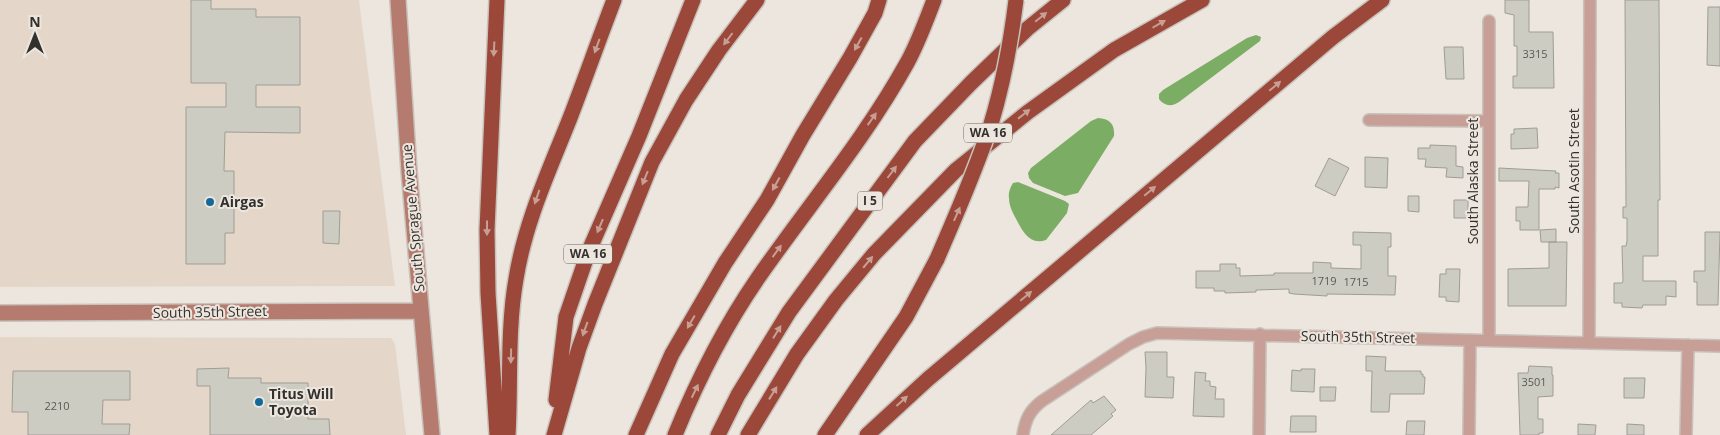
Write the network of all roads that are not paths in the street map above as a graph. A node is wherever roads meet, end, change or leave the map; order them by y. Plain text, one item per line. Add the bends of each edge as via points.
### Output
1 (398, 0) edge
2 (497, 0) edge
3 (614, 0) edge
4 (694, 0) edge
5 (757, 0) edge
6 (878, 0) edge
7 (934, 0) edge
8 (1016, 0) edge
9 (1062, 0) edge
10 (1202, 0) edge
11 (1382, 0) edge
12 (1590, 0) edge
13 (1489, 21) dead end
14 (1369, 120) dead end
15 (1488, 121) junction
16 (421, 311) junction
17 (0, 313) edge
18 (1260, 334) junction
19 (1470, 340) junction
20 (1489, 340) junction
21 (1589, 342) junction
22 (1688, 345) junction
23 (1720, 346) edge
24 (432, 435) edge
25 (497, 435) edge
26 (508, 435) edge
27 (553, 435) edge
28 (636, 435) edge
29 (675, 435) edge
30 (718, 435) edge
31 (748, 435) edge
32 (825, 435) edge
33 (867, 435) edge
34 (1023, 435) edge
35 (1259, 435) edge
36 (1469, 435) edge
37 (1686, 435) edge

1 - 16 street, South Sprague Avenue
2 -> 25 highway via 487,230
3 -> 26 highway via 529,220 513,301
4 -> 27 highway, WA 16 via 588,253 566,317
5 -> 27 highway via 686,100 652,162 598,295
6 -> 28 highway via 875,13 850,58 672,354
29 -> 7 highway via 737,310 884,103 908,61
32 -> 8 highway, WA 16, bridge via 906,317 937,259 991,123 1004,72
30 -> 9 highway, I 5 via 738,395 789,312 915,141 1027,28
31 -> 10 highway via 797,354 836,300 874,254 956,170 1028,112 1114,50
33 -> 11 highway via 928,378 1333,37
12 - 21 street, South Asotin Street
13 - 15 street, South Alaska Street
14 - 15 street
15 - 20 street, South Alaska Street
16 - 17 street, South 35th Street
16 - 24 street, South Sprague Avenue
18 - 19 street, South 35th Street
18 - 34 street, South 35th Street via 1167,332 1142,337 1042,401 1030,412
18 - 35 street
19 - 20 street, South 35th Street
19 - 36 street
20 - 21 street, South 35th Street
21 - 22 street, South 35th Street
22 - 23 street, South 35th Street
22 - 37 street

